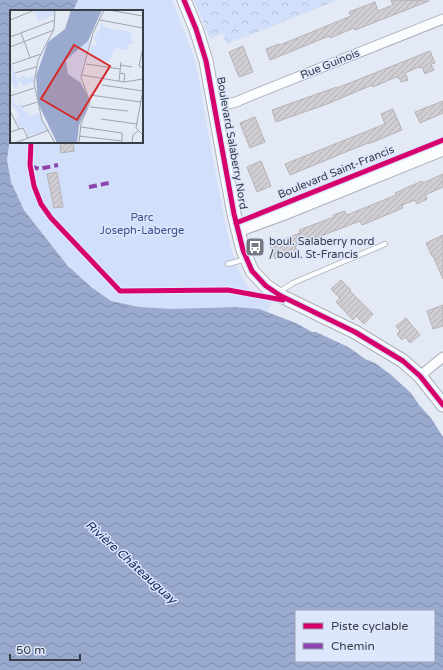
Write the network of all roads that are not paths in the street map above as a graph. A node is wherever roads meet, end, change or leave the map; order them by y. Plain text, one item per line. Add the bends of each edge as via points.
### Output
1 (184, 0) edge
2 (443, 19) edge
3 (215, 107) junction
4 (443, 149) edge
5 (238, 230) junction
6 (385, 244) dead end
7 (246, 259) junction
8 (228, 264) dead end
9 (277, 293) junction
10 (443, 357) edge
11 (420, 376) junction
12 (443, 405) edge

1 - 3 street, Boulevard Salaberry Nord via 204,54
2 - 3 street, Rue Guinois via 255,94
3 - 5 street, Boulevard Salaberry Nord
4 - 5 street, Boulevard Saint-Francis
5 - 7 street, Boulevard Salaberry Nord
6 - 9 lane via 293,283
7 - 8 lane
7 - 9 street, Boulevard Salaberry Nord via 261,282
9 - 11 street, Boulevard Salaberry Nord via 382,348
10 - 11 street
11 - 12 street, Boulevard Salaberry Nord

